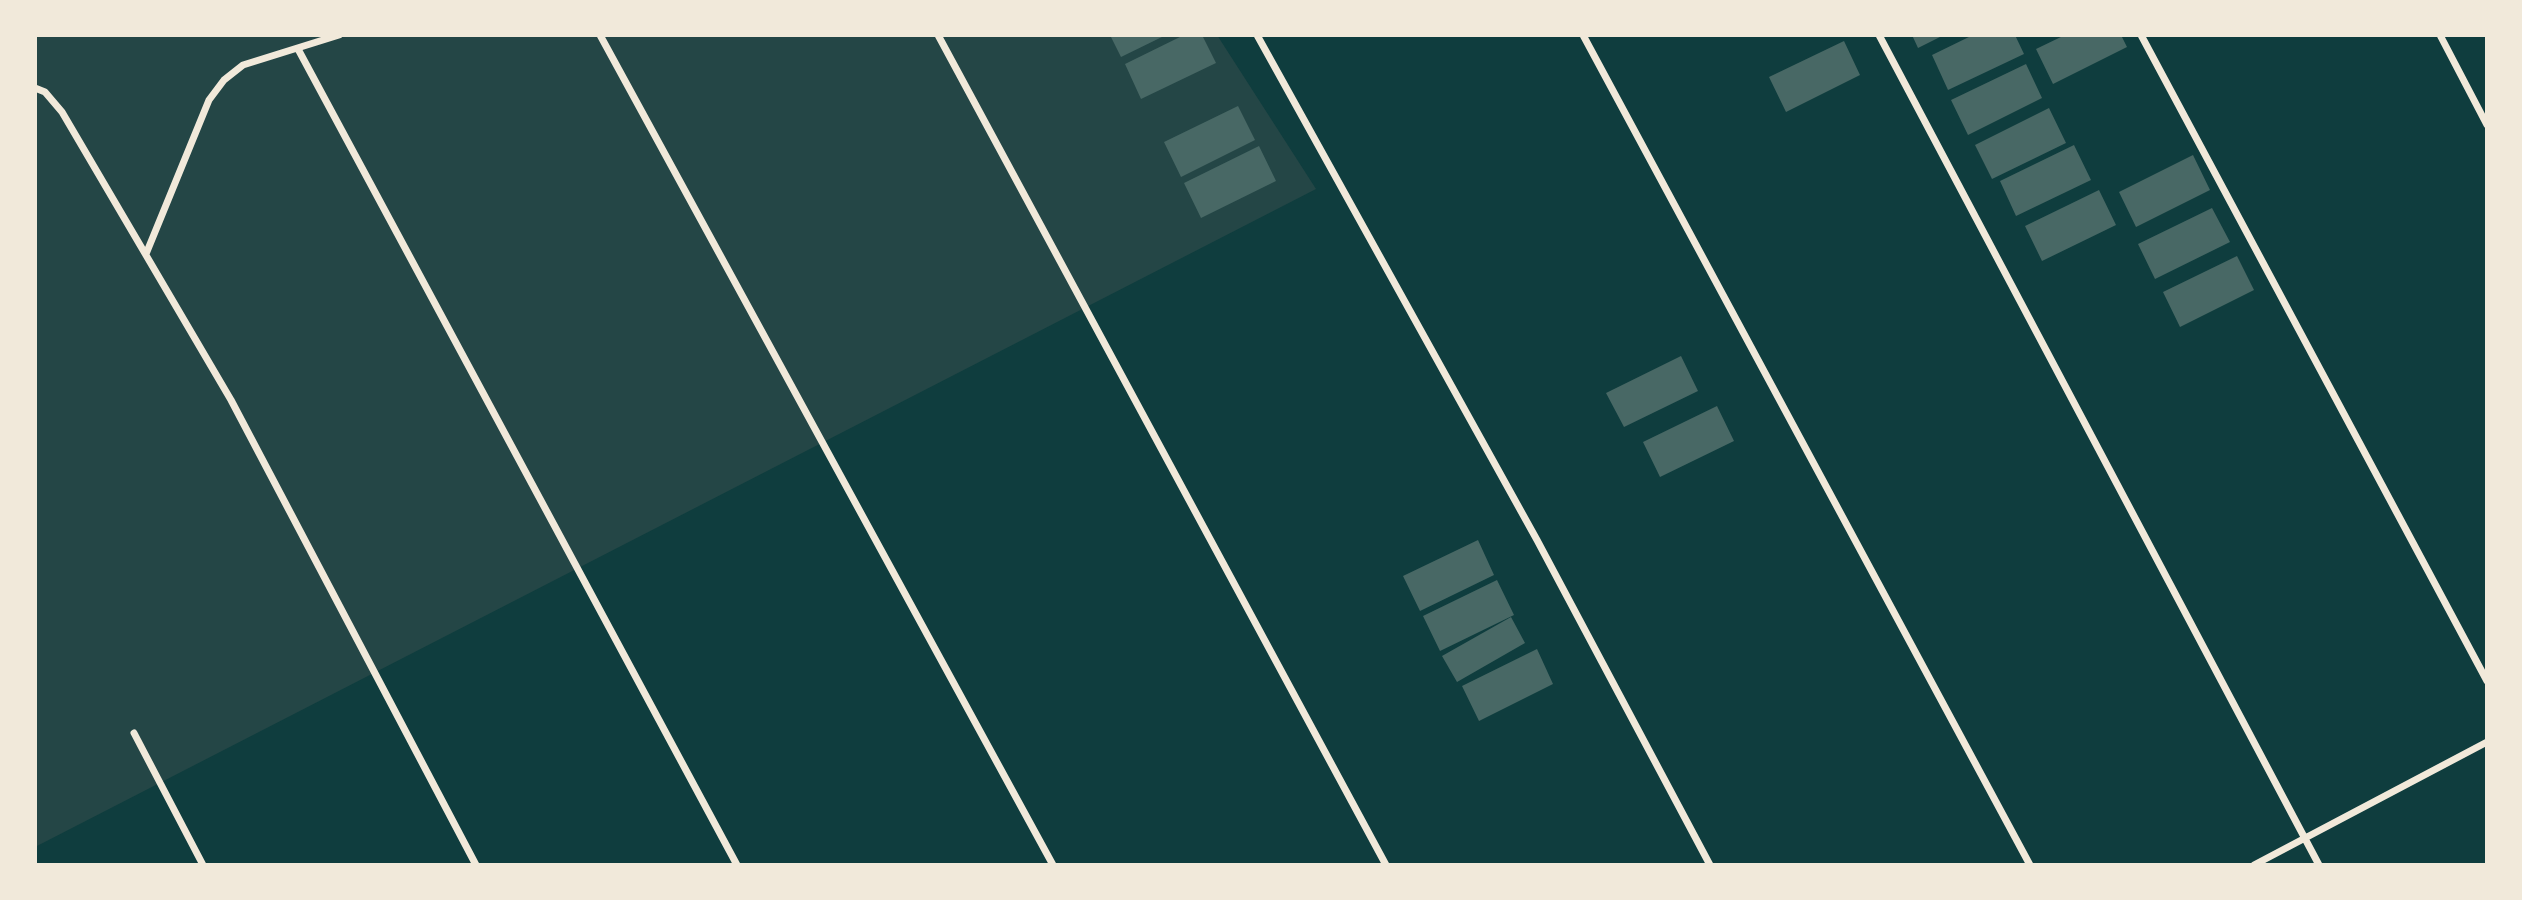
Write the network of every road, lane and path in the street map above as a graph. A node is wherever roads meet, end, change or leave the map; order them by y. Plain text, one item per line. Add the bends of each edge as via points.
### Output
1 (339, 35) edge
2 (600, 35) edge
3 (938, 35) edge
4 (1257, 35) edge
5 (1583, 35) edge
6 (1879, 35) edge
7 (2141, 35) edge
8 (2440, 35) edge
9 (298, 49) junction
10 (35, 88) edge
11 (2487, 125) edge
12 (146, 254) junction
13 (2487, 681) edge
14 (134, 733) dead end
15 (2487, 742) edge
16 (2307, 837) junction
17 (203, 865) edge
18 (476, 865) edge
19 (737, 865) edge
20 (1053, 865) edge
21 (1386, 865) edge
22 (1710, 865) edge
23 (2030, 865) edge
24 (2254, 865) edge
25 (2319, 865) edge

1 - 9 street
2 - 20 street
3 - 21 street
4 - 22 street via 1537,540
5 - 23 street
6 - 16 street
7 - 13 street
8 - 11 street
9 - 12 street via 243,65 209,100
9 - 19 street
10 - 12 street via 62,111
12 - 18 street via 231,400
14 - 17 street
15 - 16 street
16 - 24 street
16 - 25 street

